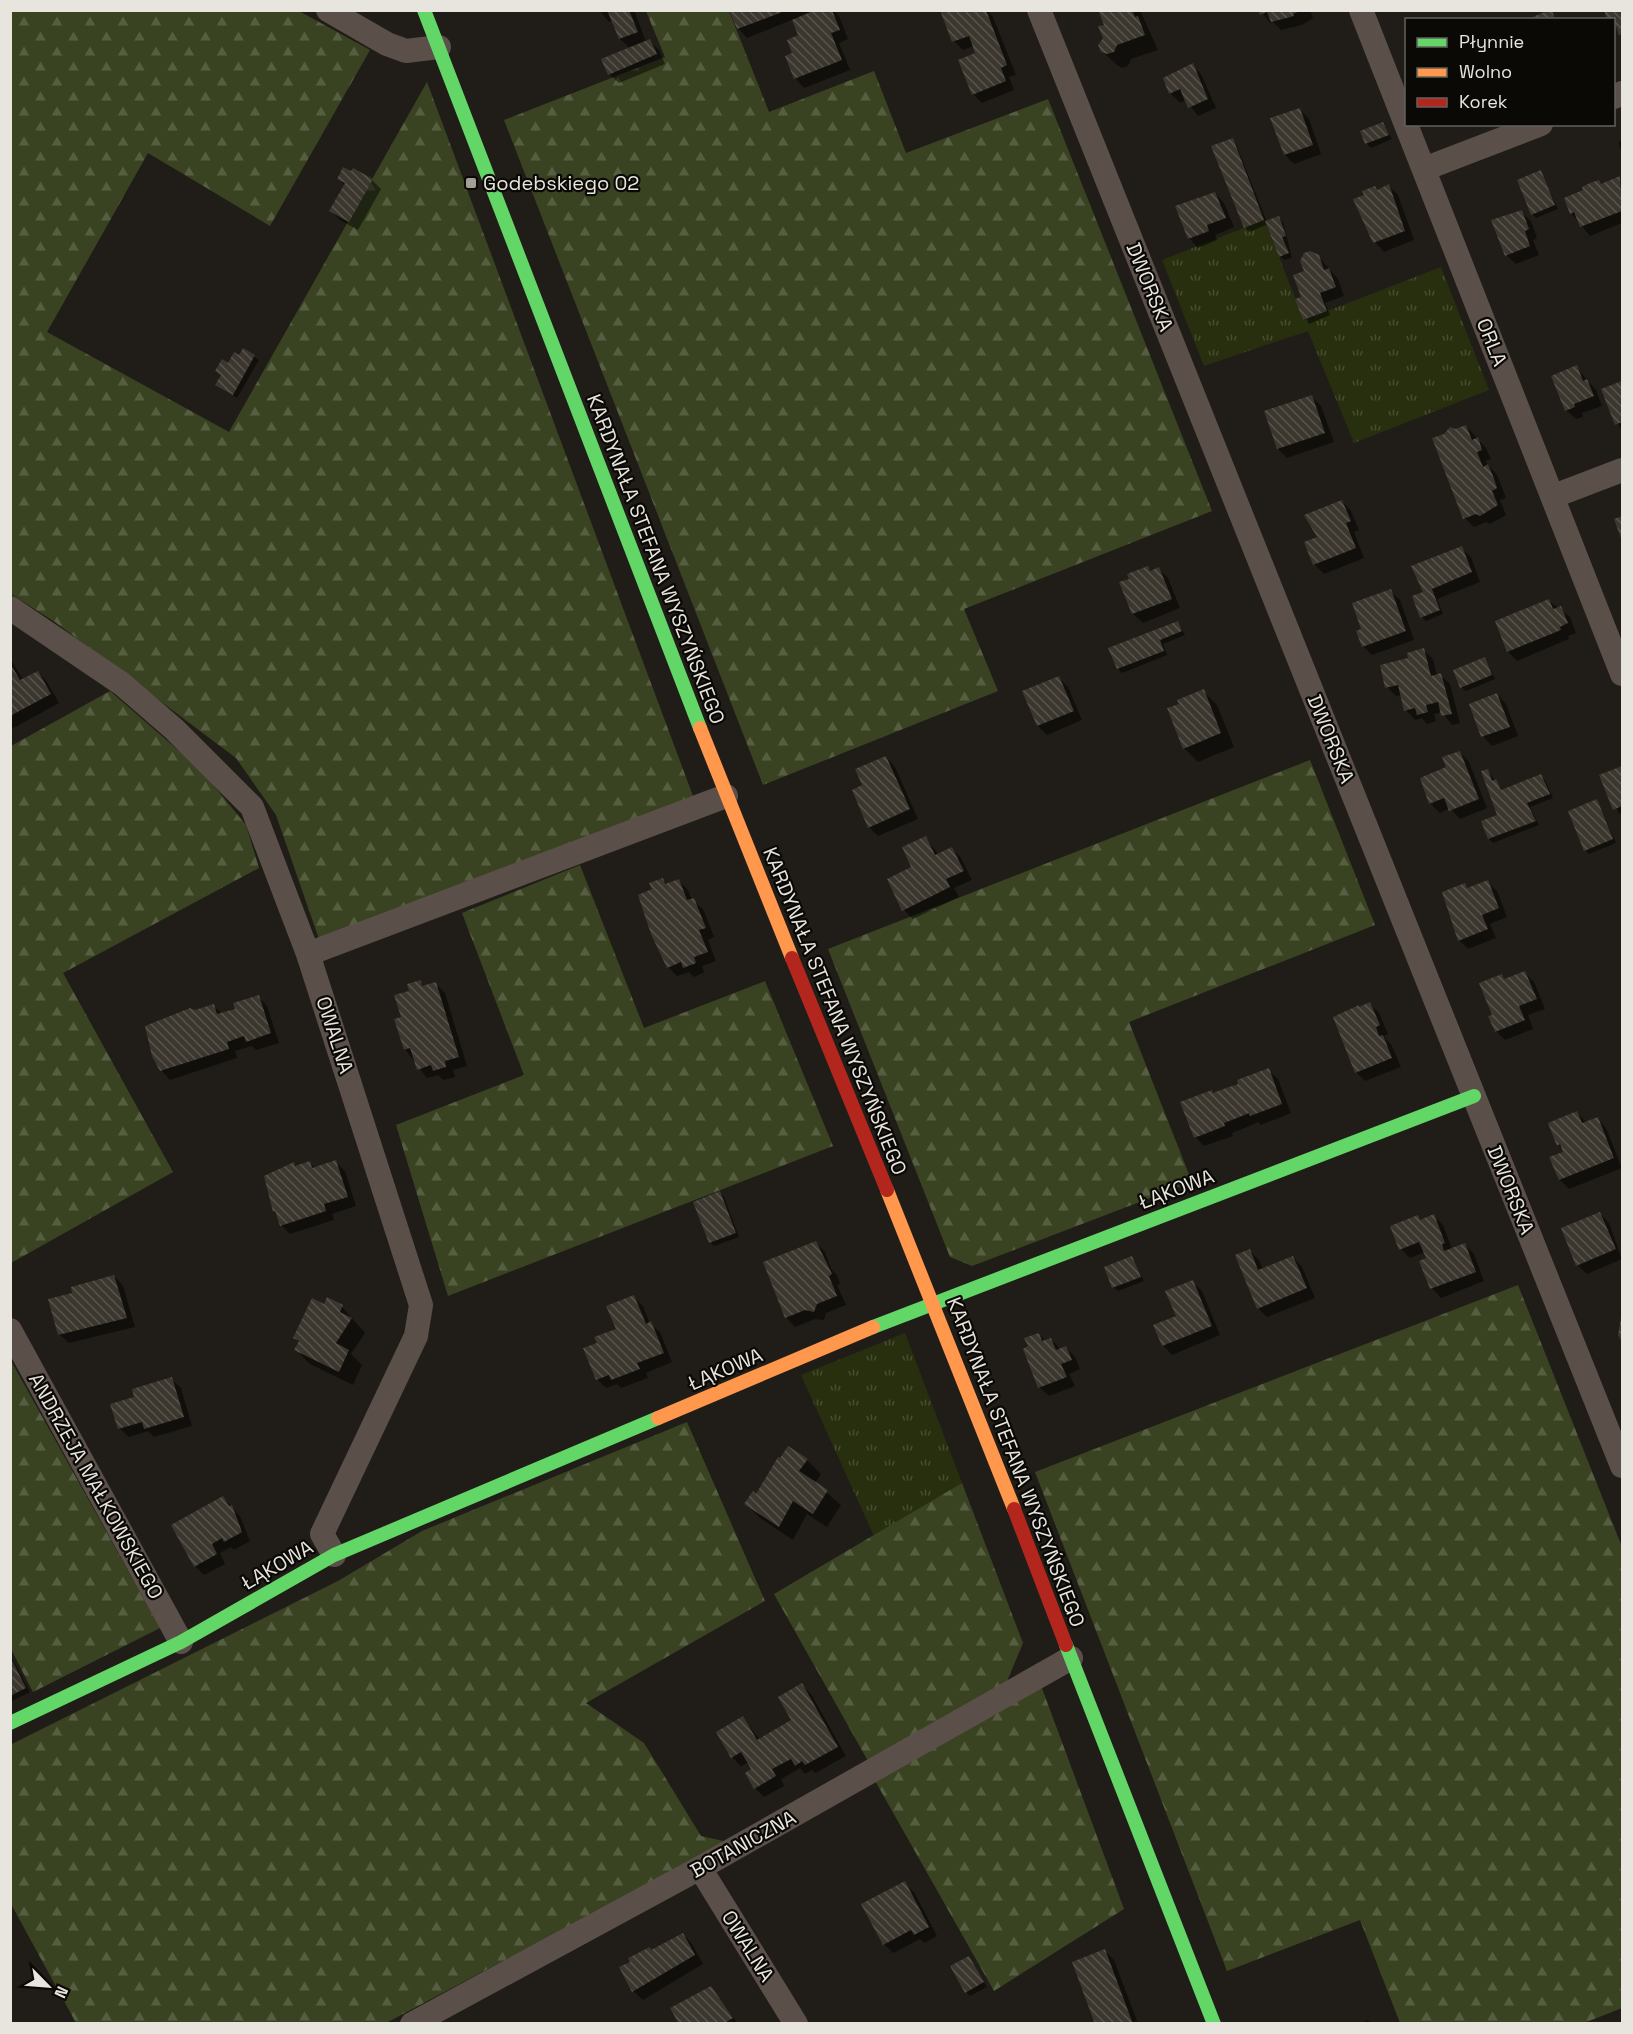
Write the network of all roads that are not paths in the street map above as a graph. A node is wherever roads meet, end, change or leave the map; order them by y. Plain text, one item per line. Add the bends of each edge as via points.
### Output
1 (328, 10) edge
2 (424, 10) edge
3 (1039, 10) edge
4 (1360, 10) edge
5 (439, 47) junction
6 (1405, 122) edge
7 (1407, 126) edge
8 (1536, 126) edge
9 (1424, 169) junction
10 (1623, 470) edge
11 (1554, 496) junction
12 (10, 608) edge
13 (1623, 674) edge
14 (726, 796) junction
15 (308, 954) junction
16 (1474, 1096) junction
17 (933, 1302) junction
18 (10, 1330) edge
19 (1623, 1466) edge
20 (334, 1555) junction
21 (181, 1642) junction
22 (1071, 1658) junction
23 (10, 1723) edge
24 (700, 1868) junction
25 (412, 2024) edge
26 (796, 2024) edge
27 (1214, 2024) edge

1 - 5 street via 406,51
2 - 5 main road, KARDYNAŁA STEFANA WYSZYŃSKIEGO
3 - 16 street, DWORSKA
4 - 6 street, ORLA
5 - 14 main road, KARDYNAŁA STEFANA WYSZYŃSKIEGO
7 - 9 street, ORLA
8 - 9 street
9 - 11 street, ORLA
10 - 11 street
11 - 13 street, ORLA
12 - 15 street, OWALNA via 122,684 174,729 252,807
14 - 15 street
14 - 17 main road, KARDYNAŁA STEFANA WYSZYŃSKIEGO
15 - 20 street, OWALNA via 421,1305 416,1336 322,1534
16 - 17 main road, ŁĄKOWA
16 - 19 street, DWORSKA
17 - 20 main road, ŁĄKOWA
17 - 22 main road, KARDYNAŁA STEFANA WYSZYŃSKIEGO
18 - 21 street, ANDRZEJA MAŁKOWSKIEGO
20 - 21 main road, ŁĄKOWA
21 - 23 main road, ŁĄKOWA
22 - 24 street, BOTANICZNA
22 - 27 main road, KARDYNAŁA STEFANA WYSZYŃSKIEGO
24 - 25 street, BOTANICZNA
24 - 26 street, OWALNA

